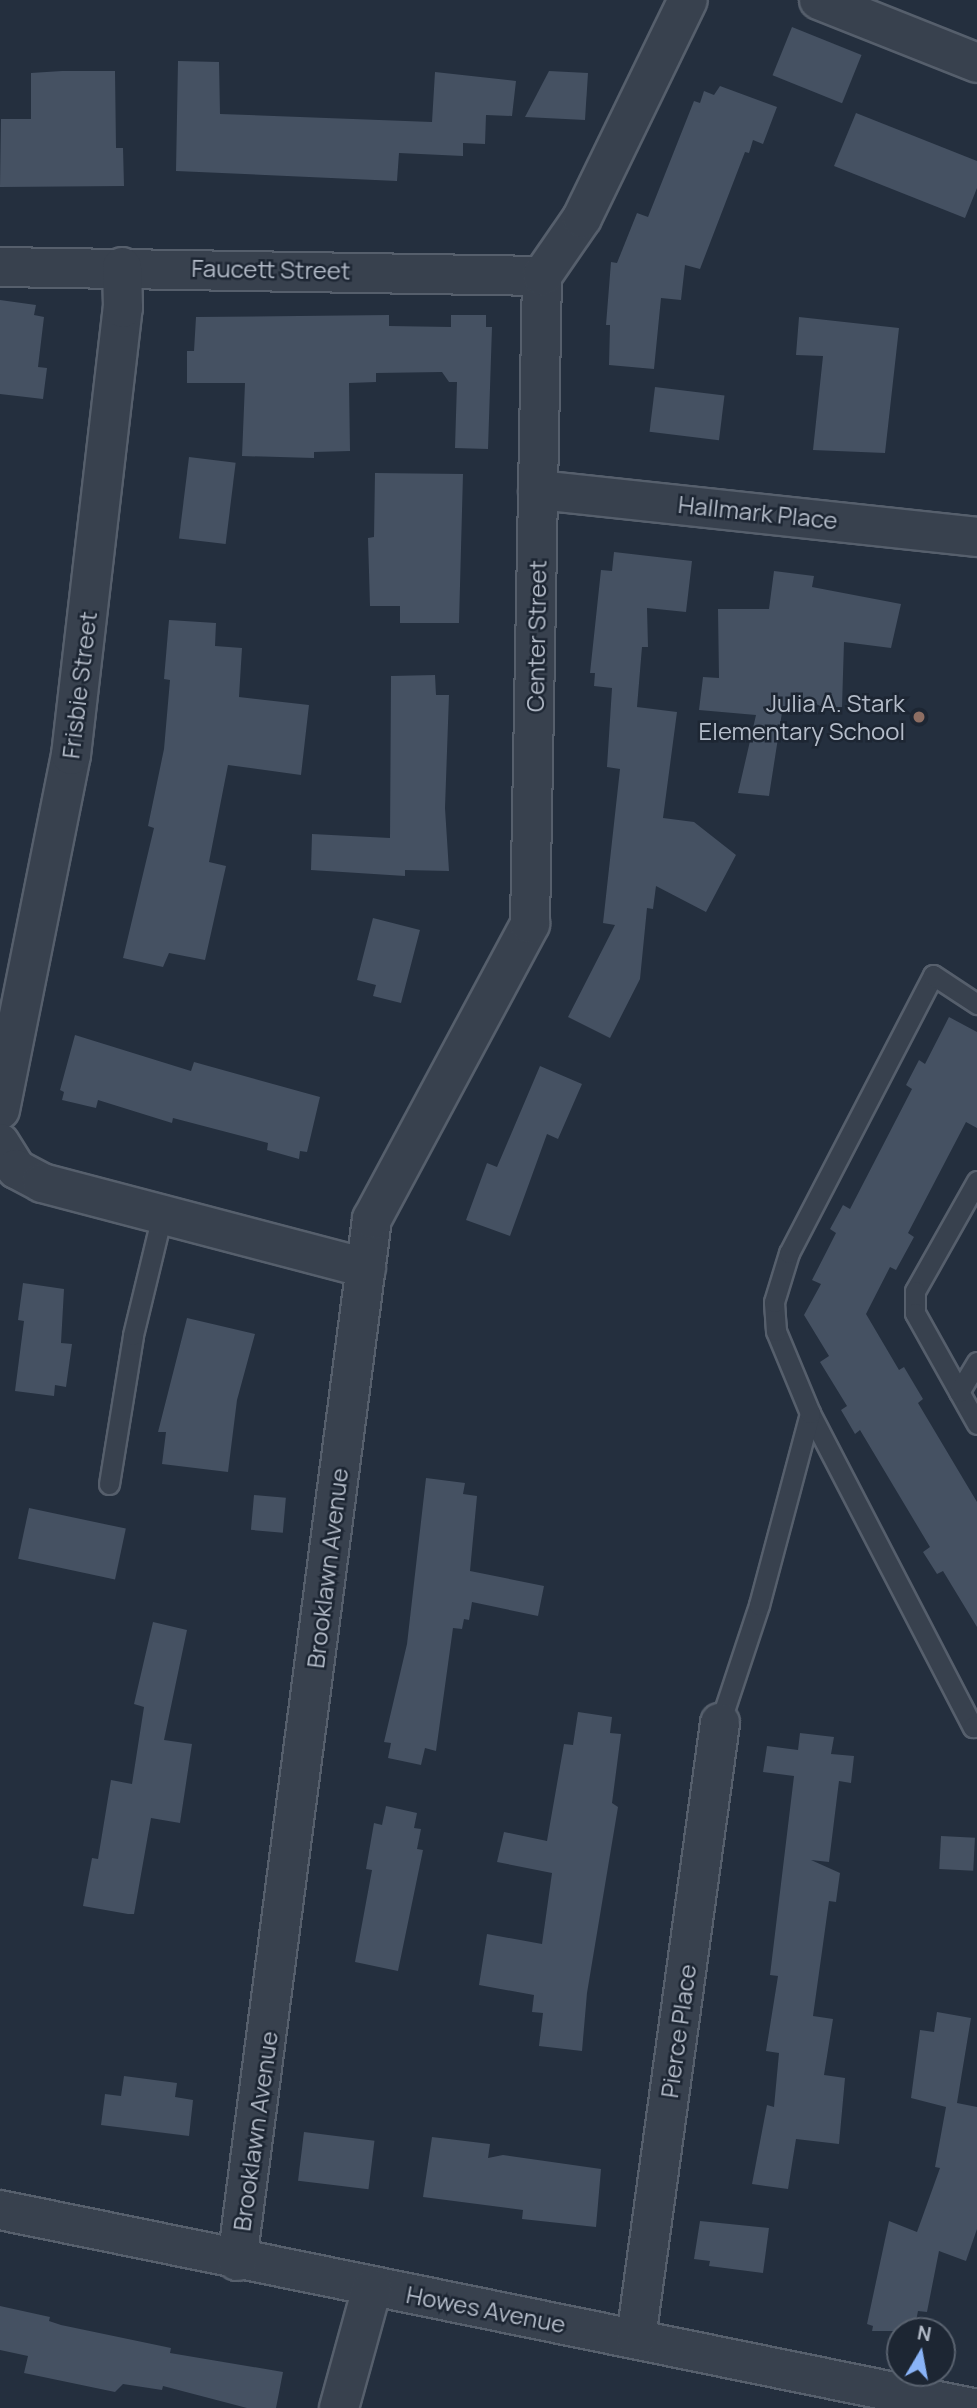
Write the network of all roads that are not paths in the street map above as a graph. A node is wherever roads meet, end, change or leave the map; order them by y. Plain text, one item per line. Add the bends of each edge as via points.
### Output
1 (688, 0) edge
2 (818, 0) edge
3 (977, 63) edge
4 (0, 267) edge
5 (122, 267) junction
6 (542, 276) junction
7 (538, 490) junction
8 (977, 537) edge
9 (977, 1004) edge
10 (1, 1100) edge
11 (2, 1153) edge
12 (977, 1181) edge
13 (162, 1215) junction
14 (366, 1268) junction
15 (977, 1362) edge
16 (959, 1392) junction
17 (810, 1413) junction
18 (977, 1424) edge
19 (108, 1485) dead end
20 (720, 1723) joint
21 (977, 1726) edge
22 (0, 2210) edge
23 (237, 2261) junction
24 (372, 2288) junction
25 (636, 2338) junction
26 (340, 2408) edge
27 (972, 2408) edge

1 - 6 street via 582,218
2 - 3 street
4 - 5 street, Faucett Street
5 - 6 street, Faucett Street
5 - 10 street, Frisbie Street via 123,308 72,755
6 - 7 street, Center Street
7 - 8 street, Hallmark Place
7 - 14 street, Center Street via 530,924 372,1219
9 - 17 lane via 933,975 789,1254 774,1301 776,1331
11 - 13 street via 31,1179
12 - 16 lane via 915,1291 915,1313
13 - 14 street
13 - 19 lane via 133,1335
14 - 23 street, Brooklawn Avenue
15 - 16 lane
16 - 18 lane
17 - 20 lane via 759,1605
17 - 21 lane via 973,1727
20 - 25 street, Pierce Place
22 - 23 street, Howes Avenue
23 - 24 street, Howes Avenue
24 - 25 street, Howes Avenue
24 - 26 street
25 - 27 street, Howes Avenue

